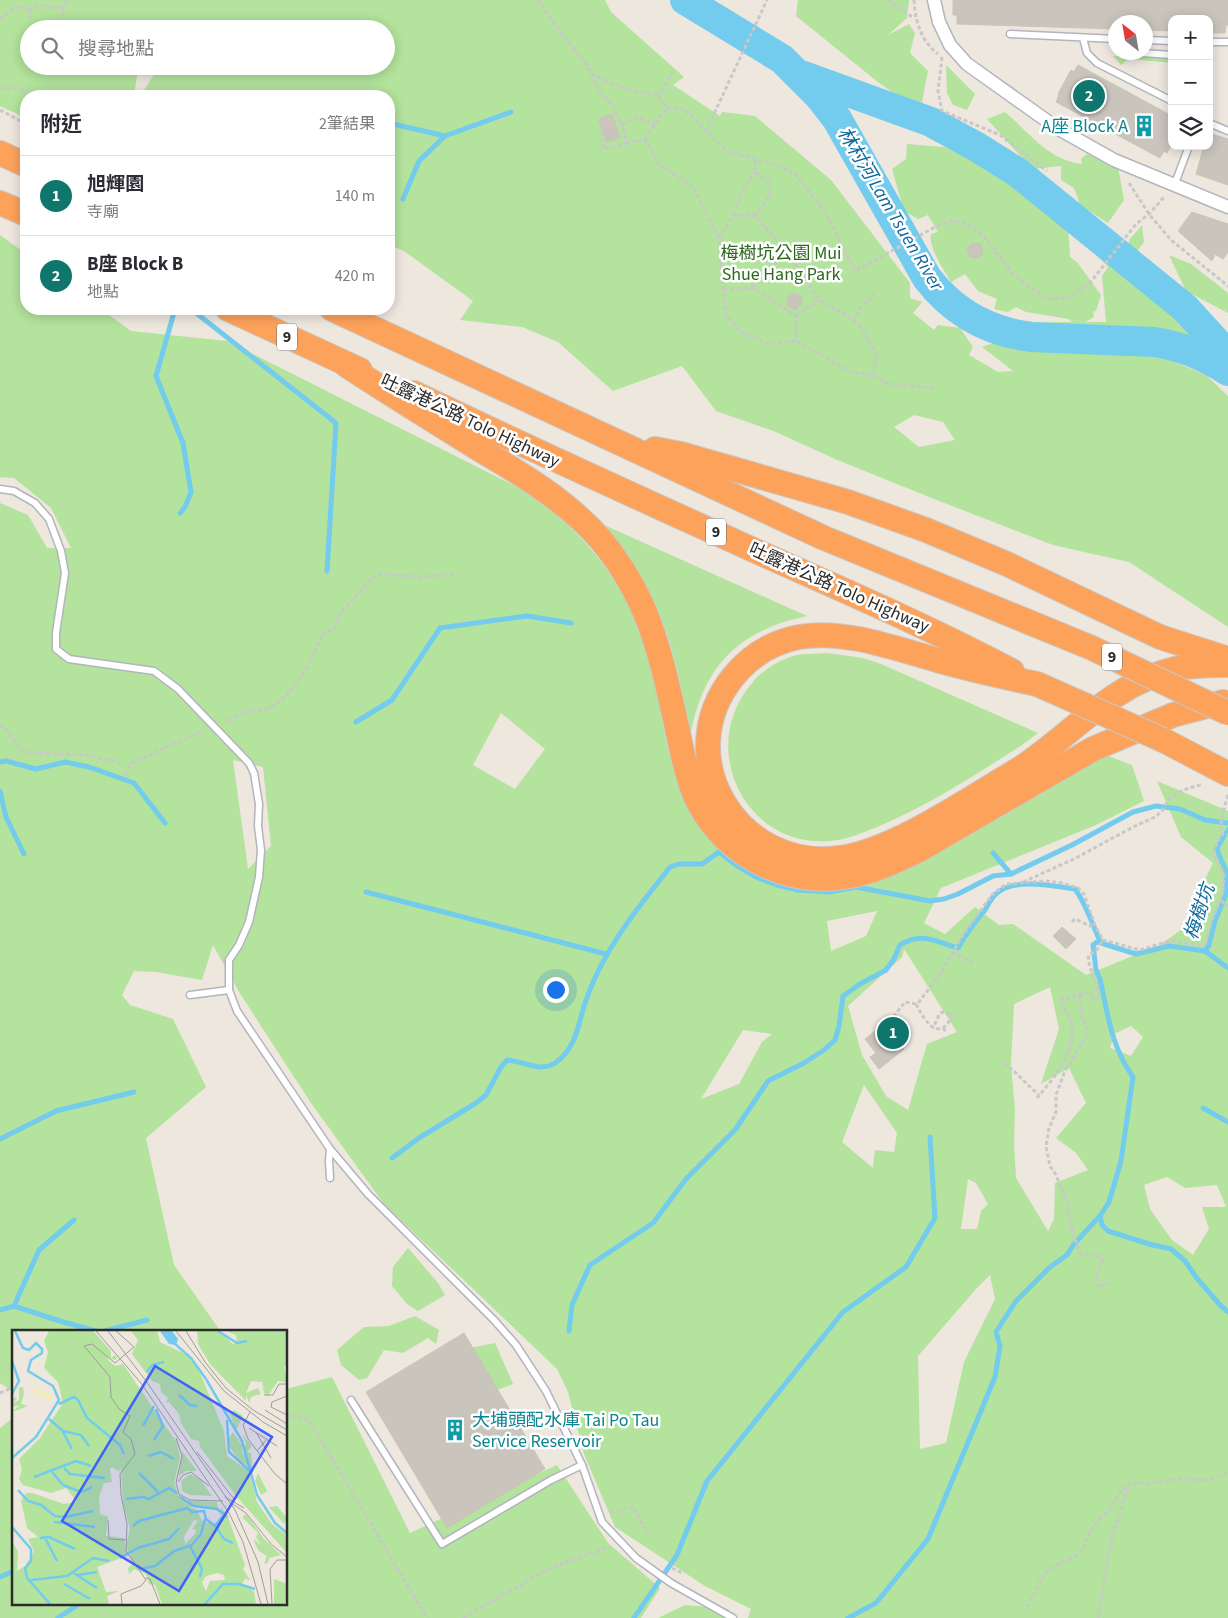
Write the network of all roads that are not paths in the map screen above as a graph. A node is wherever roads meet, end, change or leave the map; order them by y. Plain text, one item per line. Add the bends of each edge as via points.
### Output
1 (934, 0) edge
2 (1010, 34) dead end
3 (1083, 38) junction
4 (1108, 39) edge
5 (1153, 40) edge
6 (1168, 41) edge
7 (1213, 42) edge
8 (1228, 42) edge
9 (1153, 54) edge
10 (1168, 55) edge
11 (1168, 99) edge
12 (1213, 125) edge
13 (1228, 131) edge
14 (1188, 150) edge
15 (0, 153) edge
16 (20, 161) edge
17 (1174, 186) junction
18 (0, 202) edge
19 (1228, 207) edge
20 (20, 211) edge
21 (241, 315) edge
22 (345, 315) edge
23 (346, 365) junction
24 (619, 443) junction
25 (0, 489) edge
26 (967, 658) junction
27 (1228, 659) edge
28 (1228, 665) edge
29 (1228, 701) edge
30 (1228, 713) edge
31 (1219, 778) edge
32 (229, 990) junction
33 (190, 995) dead end
34 (330, 1149) junction
35 (330, 1178) dead end
36 (351, 1400) dead end
37 (582, 1465) junction
38 (733, 1618) edge

1 - 17 street via 939,22 950,44 967,64 1057,128 1114,160
2 - 3 lane
3 - 4 lane
3 - 11 lane via 1087,53 1098,63
5 - 6 lane
7 - 8 lane
9 - 10 lane
12 - 13 lane
14 - 17 lane
15 - 16 highway
17 - 19 street
18 - 20 highway
21 - 23 highway, 吐露港公路 Tolo Highway / 9
22 - 24 highway, 9
23 - 26 highway, 吐露港公路 Tolo Highway / 9 via 395,384
23 - 29 highway via 541,487 566,506 600,540 636,592 655,636 689,779 699,803 729,842 749,858 771,869 795,876 833,878 888,864 917,851 1093,749 1174,714
24 - 27 highway via 681,454 848,502 983,553 1160,637
24 - 30 highway, 9, bridge via 824,538 1092,648
25 - 32 lane via 14,491 35,503 49,519 61,551 65,573 56,649 70,659 154,671 178,689 254,773 259,804 259,877 249,922 229,960
26 - 28 highway via 837,636 800,637 767,648 754,656 727,684 711,720 708,739 710,760 725,806 753,836 782,853 799,858 827,859 864,852 916,829 1025,765 1112,696 1132,685 1174,669
26 - 31 highway, 吐露港公路 Tolo Highway / 9, bridge via 1036,684 1162,740
32 - 33 lane
32 - 34 lane via 238,1011
34 - 35 lane
34 - 37 lane via 368,1194 516,1346 546,1391
36 - 37 lane via 442,1544
37 - 38 lane via 602,1522 620,1544 671,1583

